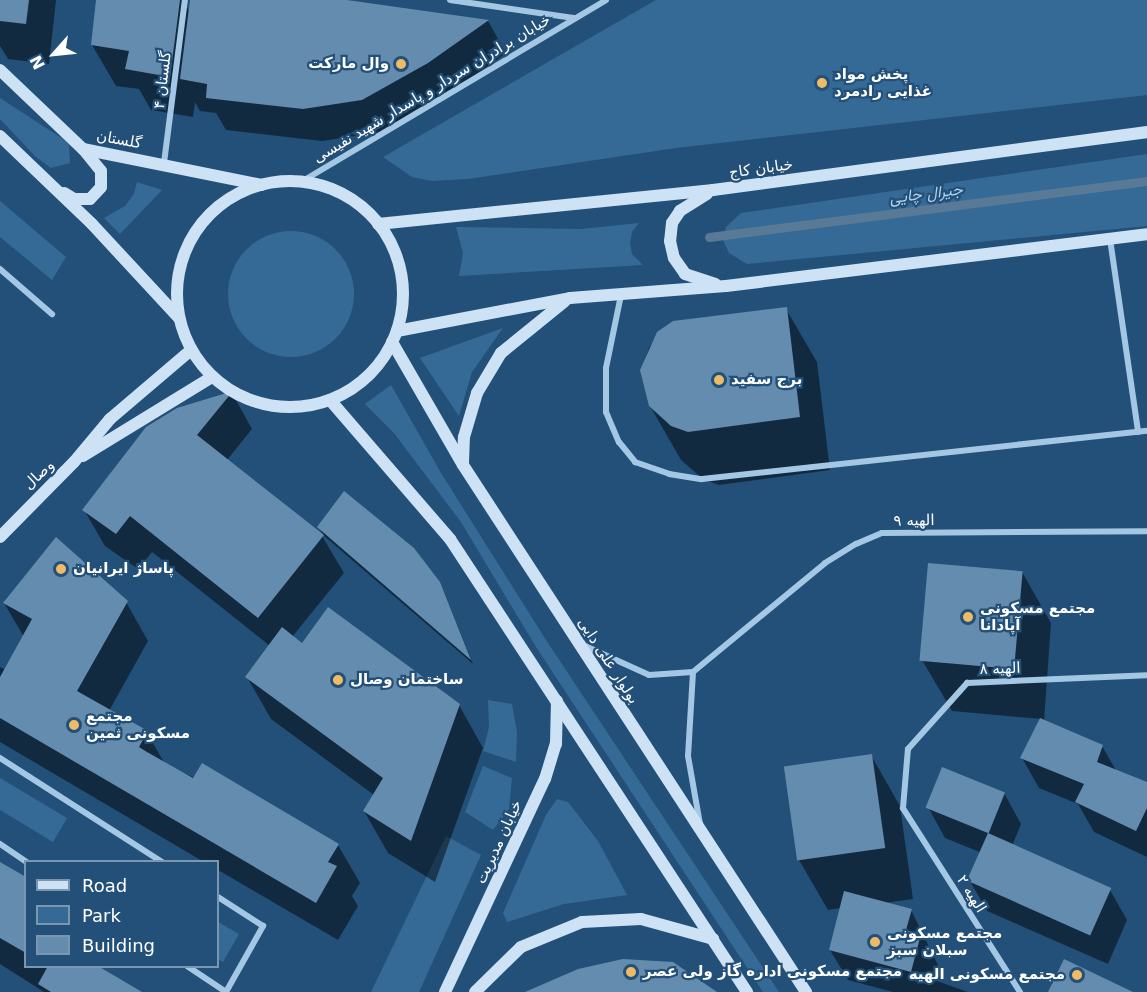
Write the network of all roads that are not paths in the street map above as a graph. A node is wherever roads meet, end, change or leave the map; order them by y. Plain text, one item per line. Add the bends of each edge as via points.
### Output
1 (185, 0) edge
2 (450, 0) edge
3 (606, 0) edge
4 (575, 18) junction
5 (0, 70) edge
6 (1147, 132) edge
7 (0, 136) edge
8 (83, 149) junction
9 (164, 163) junction
10 (301, 182) junction
11 (48, 183) junction
12 (261, 185) junction
13 (713, 190) junction
14 (378, 224) junction
15 (1147, 234) edge
16 (1110, 239) junction
17 (0, 268) edge
18 (726, 286) junction
19 (621, 294) junction
20 (570, 298) junction
21 (52, 314) dead end
22 (179, 318) junction
23 (395, 336) junction
24 (191, 350) junction
25 (212, 377) junction
26 (330, 400) junction
27 (1147, 431) edge
28 (1138, 432) junction
29 (74, 462) junction
30 (463, 465) junction
31 (1147, 531) edge
32 (0, 537) edge
33 (579, 643) junction
34 (693, 672) junction
35 (1147, 675) edge
36 (556, 699) junction
37 (0, 758) edge
38 (903, 808) joint
39 (701, 831) junction
40 (0, 844) edge
41 (25, 860) edge
42 (160, 860) edge
43 (219, 898) edge
44 (713, 939) junction
45 (190, 968) edge
46 (445, 992) edge
47 (475, 992) edge
48 (747, 992) edge
49 (806, 992) edge
50 (1020, 992) edge

1 - 9 street, گلستان ۴
2 - 4 street
3 - 4 street, خیابان برادران سردار و پاسدار شهید نفیسی
4 - 10 street, خیابان برادران سردار و پاسدار شهید نفیسی
5 - 8 main road, گلستان
6 - 13 main road, خیابان کاج
7 - 11 main road
8 - 9 main road, گلستان
8 - 11 main road via 101,171 103,179 97,194 74,199
9 - 12 main road, گلستان
10 - 12 main road
10 - 14 main road via 347,198
11 - 22 main road via 92,224
12 - 22 main road via 229,198 203,221 185,250 177,283
13 - 14 main road, خیابان کاج
13 - 18 main road via 680,211 672,223 670,241 685,274
14 - 23 main road via 399,264 402,309
15 - 16 main road
16 - 18 main road
16 - 28 street
17 - 21 street
18 - 19 main road
19 - 20 main road
19 - 28 street via 606,368 606,412 619,441 635,462 669,474 702,479
20 - 23 main road
20 - 30 main road via 501,353 477,393 464,437
22 - 24 main road
23 - 26 main road via 377,367 356,387
23 - 30 main road, بولوار علی دایی
24 - 25 main road
24 - 29 main road via 110,419
25 - 26 main road via 238,395 268,406 299,407
25 - 29 main road
26 - 36 main road via 450,539
27 - 28 street
29 - 32 main road, وصال
30 - 33 main road, بولوار علی دایی
31 - 34 street, الهیه ۹ via 882,533 825,563
33 - 34 street via 649,675
33 - 39 main road, بولوار علی دایی
34 - 39 street via 688,756
35 - 38 street, الهیه ۸ via 967,683 908,749
36 - 44 main road
36 - 46 main road, خیابان مدیریت via 556,744 545,779
37 - 42 street
38 - 50 street, الهیه ۲
39 - 49 main road, بولوار علی دایی
40 - 41 street
43 - 45 street via 263,926 226,992
44 - 47 main road via 641,919 582,922 521,947
44 - 48 main road

